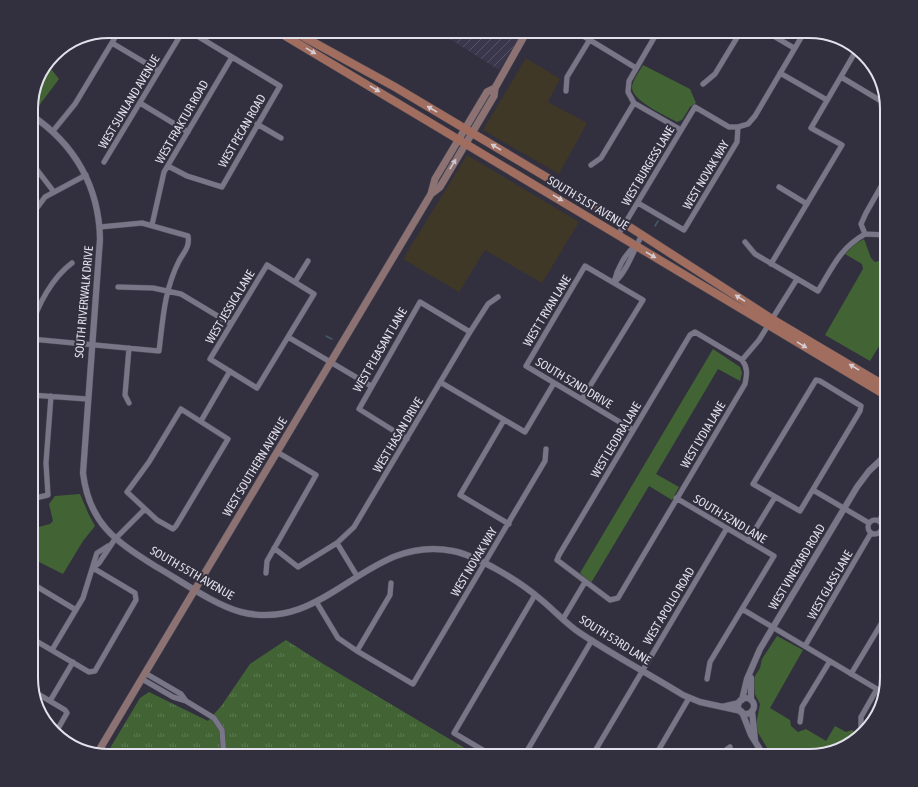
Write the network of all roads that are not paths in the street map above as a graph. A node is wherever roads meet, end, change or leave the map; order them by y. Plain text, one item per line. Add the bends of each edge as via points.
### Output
1 (115, 38) edge
2 (179, 38) edge
3 (200, 38) edge
4 (289, 38) edge
5 (305, 38) edge
6 (524, 38) edge
7 (586, 38) edge
8 (654, 38) edge
9 (737, 38) edge
10 (777, 38) edge
11 (800, 38) edge
12 (589, 40) junction
13 (112, 43) junction
14 (794, 48) junction
15 (854, 54) edge
16 (232, 57) junction
17 (342, 59) junction
18 (338, 67) junction
19 (636, 68) junction
20 (159, 71) junction
21 (780, 72) junction
22 (841, 76) junction
23 (703, 84) dead end
24 (566, 91) dead end
25 (827, 100) junction
26 (880, 100) edge
27 (140, 103) junction
28 (634, 103) junction
29 (38, 120) edge
30 (257, 124) junction
31 (738, 128) junction
32 (681, 130) junction
33 (53, 131) junction
34 (469, 131) junction
35 (188, 132) junction
36 (281, 138) dead end
37 (458, 139) junction
38 (466, 143) junction
39 (104, 162) dead end
40 (591, 165) dead end
41 (168, 166) junction
42 (38, 171) edge
43 (86, 175) junction
44 (522, 178) junction
45 (549, 178) junction
46 (779, 187) dead end
47 (880, 188) edge
48 (54, 192) junction
49 (431, 194) junction
50 (638, 203) junction
51 (807, 204) junction
52 (38, 206) edge
53 (625, 224) junction
54 (152, 225) junction
55 (100, 227) junction
56 (865, 234) junction
57 (618, 235) junction
58 (642, 235) junction
59 (880, 235) edge
60 (745, 242) dead end
61 (636, 245) junction
62 (308, 261) dead end
63 (72, 263) dead end
64 (771, 264) junction
65 (796, 278) junction
66 (295, 282) junction
67 (614, 283) junction
68 (118, 287) dead end
69 (167, 290) junction
70 (498, 297) dead end
71 (38, 310) edge
72 (770, 322) junction
73 (232, 324) junction
74 (470, 332) junction
75 (288, 337) junction
76 (38, 340) edge
77 (92, 345) junction
78 (129, 348) junction
79 (742, 360) junction
80 (330, 362) junction
81 (526, 366) joint
82 (230, 371) junction
83 (440, 382) junction
84 (554, 383) junction
85 (880, 383) edge
86 (371, 386) junction
87 (880, 392) edge
88 (38, 395) edge
89 (51, 396) junction
90 (87, 399) junction
91 (582, 399) junction
92 (129, 404) dead end
93 (504, 420) junction
94 (201, 421) junction
95 (633, 430) junction
96 (407, 439) junction
97 (546, 449) dead end
98 (277, 452) junction
99 (880, 461) edge
100 (813, 490) junction
101 (38, 497) edge
102 (775, 497) junction
103 (676, 498) junction
104 (844, 508) junction
105 (145, 509) junction
106 (95, 514) joint
107 (879, 520) edge
108 (869, 523) junction
109 (509, 524) junction
110 (727, 528) junction
111 (880, 532) edge
112 (871, 533) junction
113 (115, 539) junction
114 (748, 541) junction
115 (337, 543) junction
116 (108, 546) junction
117 (274, 548) junction
118 (96, 556) junction
119 (101, 559) junction
120 (485, 564) junction
121 (93, 568) junction
122 (266, 573) dead end
123 (357, 576) junction
124 (585, 582) junction
125 (391, 583) dead end
126 (38, 588) edge
127 (195, 589) junction
128 (535, 594) junction
129 (317, 603) junction
130 (742, 608) junction
131 (76, 610) junction
132 (563, 619) junction
133 (880, 626) edge
134 (774, 627) junction
135 (592, 640) junction
136 (38, 642) edge
137 (805, 646) junction
138 (52, 650) junction
139 (357, 651) junction
140 (830, 661) junction
141 (73, 662) junction
142 (642, 670) junction
143 (851, 674) junction
144 (750, 675) junction
145 (144, 676) junction
146 (707, 679) dead end
147 (169, 687) junction
148 (879, 690) edge
149 (166, 693) junction
150 (40, 695) edge
151 (689, 698) junction
152 (750, 700) junction
153 (50, 701) junction
154 (186, 701) junction
155 (741, 702) junction
156 (722, 706) junction
157 (752, 711) junction
158 (741, 712) junction
159 (800, 722) dead end
160 (861, 726) edge
161 (59, 728) edge
162 (755, 740) junction
163 (730, 747) dead end
164 (100, 748) edge
165 (224, 749) edge
166 (481, 749) edge
167 (528, 749) edge
168 (596, 749) edge
169 (659, 749) edge
170 (727, 749) edge
171 (760, 749) edge

1 - 13 street
2 - 20 street, WEST SUNLAND AVENUE
3 - 16 street
4 -> 18 main road, SOUTH 51ST AVENUE
5 - 17 main road, SOUTH 51ST AVENUE
6 - 34 main road, WEST SOUTHERN AVENUE via 495,88 487,92
7 - 12 street
8 - 19 street
9 - 23 street via 715,74
10 - 14 street
11 - 14 street
12 - 19 street
12 - 24 street via 567,77
13 - 20 street
13 - 33 street via 75,104
14 - 21 street
15 - 22 street
16 - 30 street, WEST PECAN ROAD via 280,86
16 - 35 street, WEST FRAKTUR ROAD
17 - 18 main road
34 -> 17 main road, SOUTH 51ST AVENUE
18 -> 37 main road, SOUTH 51ST AVENUE
19 - 28 street via 628,84 629,96
20 - 27 street, WEST SUNLAND AVENUE
21 - 25 street
21 - 31 street via 755,116 748,124
22 - 25 street
22 - 26 street
25 - 51 street via 811,128 842,145
27 - 35 street
27 - 39 street, WEST SUNLAND AVENUE
28 - 32 street
28 - 40 street via 601,158
29 - 33 street, SOUTH RIVERWALK DRIVE
30 - 36 street
30 - 41 street, WEST PECAN ROAD via 222,187 187,176
31 - 32 street, WEST BURGESS LANE via 729,127 695,107
31 - 50 street, WEST NOVAK WAY via 737,142 684,230
32 - 50 street, WEST BURGESS LANE
33 - 43 street, SOUTH RIVERWALK DRIVE via 70,150
34 - 37 main road, WEST SOUTHERN AVENUE
34 - 38 main road, WEST SOUTHERN AVENUE
45 -> 34 main road, SOUTH 51ST AVENUE
35 - 41 street, WEST FRAKTUR ROAD
37 - 38 main road, SOUTH 51ST AVENUE
37 - 49 main road, WEST SOUTHERN AVENUE via 435,179
38 - 44 main road, SOUTH 51ST AVENUE
49 -> 38 main road, WEST SOUTHERN AVENUE via 440,187
41 - 54 street, WEST FRAKTUR ROAD via 162,178
42 - 48 street
43 - 48 street
43 - 55 street, SOUTH RIVERWALK DRIVE via 96,200
44 - 45 main road via 545,183
44 -> 57 main road, SOUTH 51ST AVENUE
45 - 53 main road, SOUTH 51ST AVENUE
46 - 51 street
47 - 56 street via 861,224
48 - 52 street
49 - 80 main road, WEST SOUTHERN AVENUE
50 - 53 street, WEST BURGESS LANE
51 - 64 street
53 - 57 street, WEST BURGESS LANE
53 - 58 main road, SOUTH 51ST AVENUE
54 - 55 street via 142,223
54 - 69 street via 188,236 189,244
55 - 77 street, SOUTH RIVERWALK DRIVE
56 - 59 street
56 - 65 street via 840,253 818,291
57 - 61 main road, SOUTH 51ST AVENUE
58 - 61 street
72 -> 58 main road, SOUTH 51ST AVENUE
60 - 64 street via 755,254
61 - 67 street
61 -> 72 main road, SOUTH 51ST AVENUE
62 - 66 street
63 - 71 street via 62,271
64 - 65 street
65 - 72 street
66 - 73 street, WEST JESSICA LANE via 267,265
66 - 75 street via 314,294
67 - 81 street, WEST T RYAN LANE via 585,266
67 - 91 street via 643,300
68 - 69 street
69 - 73 street via 181,294
69 - 78 street via 159,351
70 - 74 street, WEST HASAN DRIVE via 488,304
72 - 79 street via 752,350
85 -> 72 main road, SOUTH 51ST AVENUE
72 -> 87 main road, SOUTH 51ST AVENUE
73 - 82 street, WEST JESSICA LANE via 210,359
74 - 83 street, WEST HASAN DRIVE
74 - 86 street, WEST PLEASANT LANE via 420,302
75 - 80 street
75 - 82 street via 257,388
76 - 77 street
77 - 78 street
77 - 90 street, SOUTH RIVERWALK DRIVE
78 - 92 street via 125,395
79 - 95 street, WEST LEODRA LANE via 695,332 690,335
79 - 103 street, WEST LYDIA LANE via 747,371 745,384
80 - 86 street
80 - 98 main road, WEST SOUTHERN AVENUE
81 - 84 street, SOUTH 52ND DRIVE
82 - 94 street
83 - 93 street
83 - 96 street, WEST HASAN DRIVE
84 - 91 street, SOUTH 52ND DRIVE
84 - 93 street via 525,432
86 - 96 street, WEST PLEASANT LANE via 359,409
88 - 89 street
89 - 90 street
89 - 101 street via 46,462 48,494
90 - 106 street, SOUTH RIVERWALK DRIVE via 82,473
91 - 95 street, SOUTH 52ND DRIVE
93 - 109 street via 460,495
94 - 105 street via 182,409 127,492
94 - 105 street via 228,439 180,520 173,529
95 - 124 street, WEST LEODRA LANE via 557,560
96 - 115 street, WEST HASAN DRIVE via 354,527
97 - 109 street, WEST NOVAK WAY via 544,461
98 - 117 street via 316,475
98 - 127 main road, WEST SOUTHERN AVENUE
99 - 104 street, WEST VINEYARD ROAD via 866,475
100 - 102 street via 800,511
100 - 102 street via 861,406 816,380 753,484
100 - 104 street
102 - 114 street
103 - 110 street, SOUTH 52ND LANE
103 - 124 street, WEST LYDIA LANE via 618,598 613,601 607,599
104 - 108 street
104 - 134 street, WEST VINEYARD ROAD
105 - 113 street
106 - 113 street, SOUTH 55TH AVENUE
107 - 108 street via 875,519
108 - 112 street via 868,530
109 - 120 street, WEST NOVAK WAY
110 - 114 street, SOUTH 52ND LANE
110 - 142 street, WEST APOLLO ROAD
111 - 112 street
112 - 137 street, WEST GLASS LANE
113 - 116 street
113 - 127 street, SOUTH 55TH AVENUE
114 - 130 street, SOUTH 52ND LANE via 774,556
115 - 117 street, WEST HASAN DRIVE via 298,567
115 - 123 street
116 - 118 street
116 - 119 street
117 - 122 street via 266,561
118 - 119 street
118 - 121 street
119 - 121 street
120 - 123 street, SOUTH 53RD LANE via 456,552 420,549 387,559
120 - 128 street, SOUTH 53RD LANE
120 - 139 street, WEST NOVAK WAY via 413,684
121 - 131 street
121 - 141 street via 131,591 136,600 92,672
123 - 129 street, SOUTH 55TH AVENUE
124 - 132 street
125 - 139 street via 390,595
126 - 131 street
127 - 129 street, SOUTH 55TH AVENUE via 229,608 255,615 290,613
127 - 145 main road, WEST SOUTHERN AVENUE
128 - 132 street, SOUTH 53RD LANE
128 - 166 street via 454,733
129 - 139 street via 338,638
130 - 134 street
130 - 146 street via 710,662
131 - 138 street
132 - 135 street, SOUTH 53RD LANE
133 - 143 street
134 - 137 street
134 - 144 street, WEST VINEYARD ROAD via 760,650
135 - 142 street, SOUTH 53RD LANE
135 - 167 street
136 - 138 street
137 - 140 street
138 - 141 street
140 - 143 street
140 - 159 street via 802,707
141 - 153 street
142 - 151 street, SOUTH 53RD LANE
142 - 168 street, WEST APOLLO ROAD
143 - 148 street
144 - 152 street
144 - 155 street, WEST VINEYARD ROAD
145 - 147 street
145 - 149 street
145 - 164 main road, WEST SOUTHERN AVENUE
147 - 149 street
147 - 154 street via 181,694
148 - 160 street via 861,717
149 - 154 street
150 - 153 street
151 - 156 street, SOUTH 53RD LANE
151 - 169 street
152 - 155 street, SOUTH 53RD LANE via 746,698
152 - 157 street via 754,705
153 - 161 street via 67,713
154 - 165 street via 219,724 224,738
155 - 156 street, SOUTH 53RD LANE
155 - 158 street
156 - 158 street, SOUTH 53RD LANE
157 - 158 street, SOUTH 53RD LANE via 747,714
157 - 162 street
158 - 162 street
162 - 171 street
163 - 170 street

